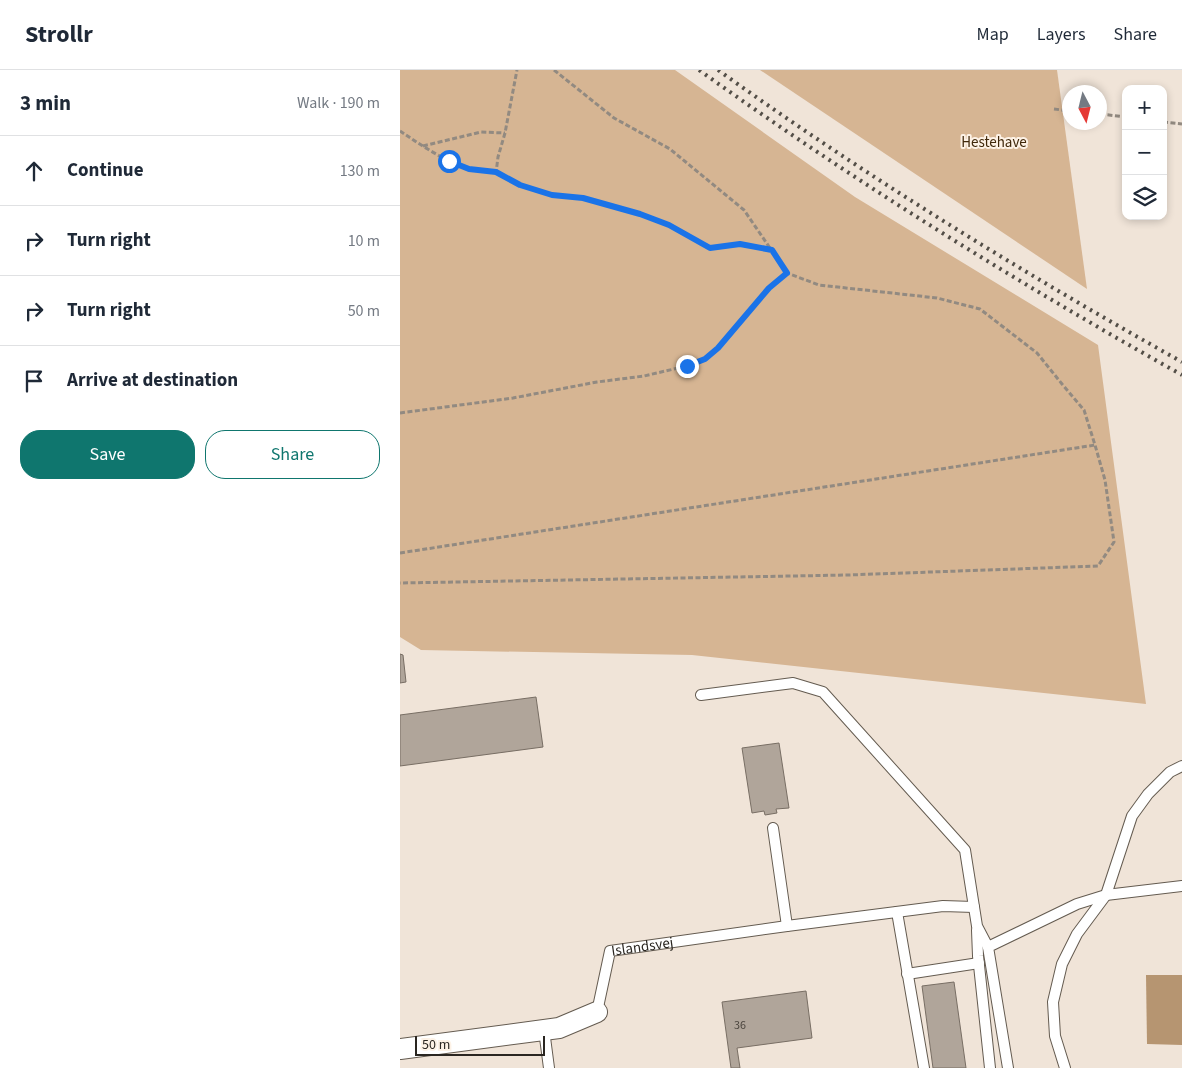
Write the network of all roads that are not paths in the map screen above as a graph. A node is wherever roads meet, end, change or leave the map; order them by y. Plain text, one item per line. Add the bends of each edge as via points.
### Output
1 (701, 695) dead end
2 (1182, 766) edge
3 (774, 828) dead end
4 (1182, 886) edge
5 (1106, 895) junction
6 (974, 906) junction
7 (897, 912) junction
8 (787, 926) junction
9 (976, 926) junction
10 (988, 947) junction
11 (979, 963) junction
12 (907, 974) junction
13 (596, 1012) joint
14 (544, 1030) junction
15 (1005, 1046) junction
16 (988, 1048) junction
17 (400, 1049) edge
18 (549, 1068) edge
19 (924, 1068) edge
20 (990, 1068) edge
21 (1008, 1068) edge
22 (1065, 1068) edge

1 - 6 lane via 793,683 823,692 965,850
2 - 5 lane via 1170,772 1132,816
3 - 8 lane
4 - 5 lane
5 - 10 lane via 1077,904
5 - 22 lane via 1077,934 1062,964 1053,1002 1055,1036
6 - 7 lane, Islandsvej
6 - 9 lane
7 - 8 lane, Islandsvej
7 - 12 lane
8 - 13 lane, Islandsvej via 610,951
9 - 10 lane
9 - 11 lane
10 - 15 lane
11 - 12 lane
11 - 16 lane
12 - 19 lane
13 - 14 street, Islandsvej via 559,1028
14 - 17 street, Islandsvej
14 - 18 lane
15 - 16 lane
15 - 21 lane
16 - 20 lane

